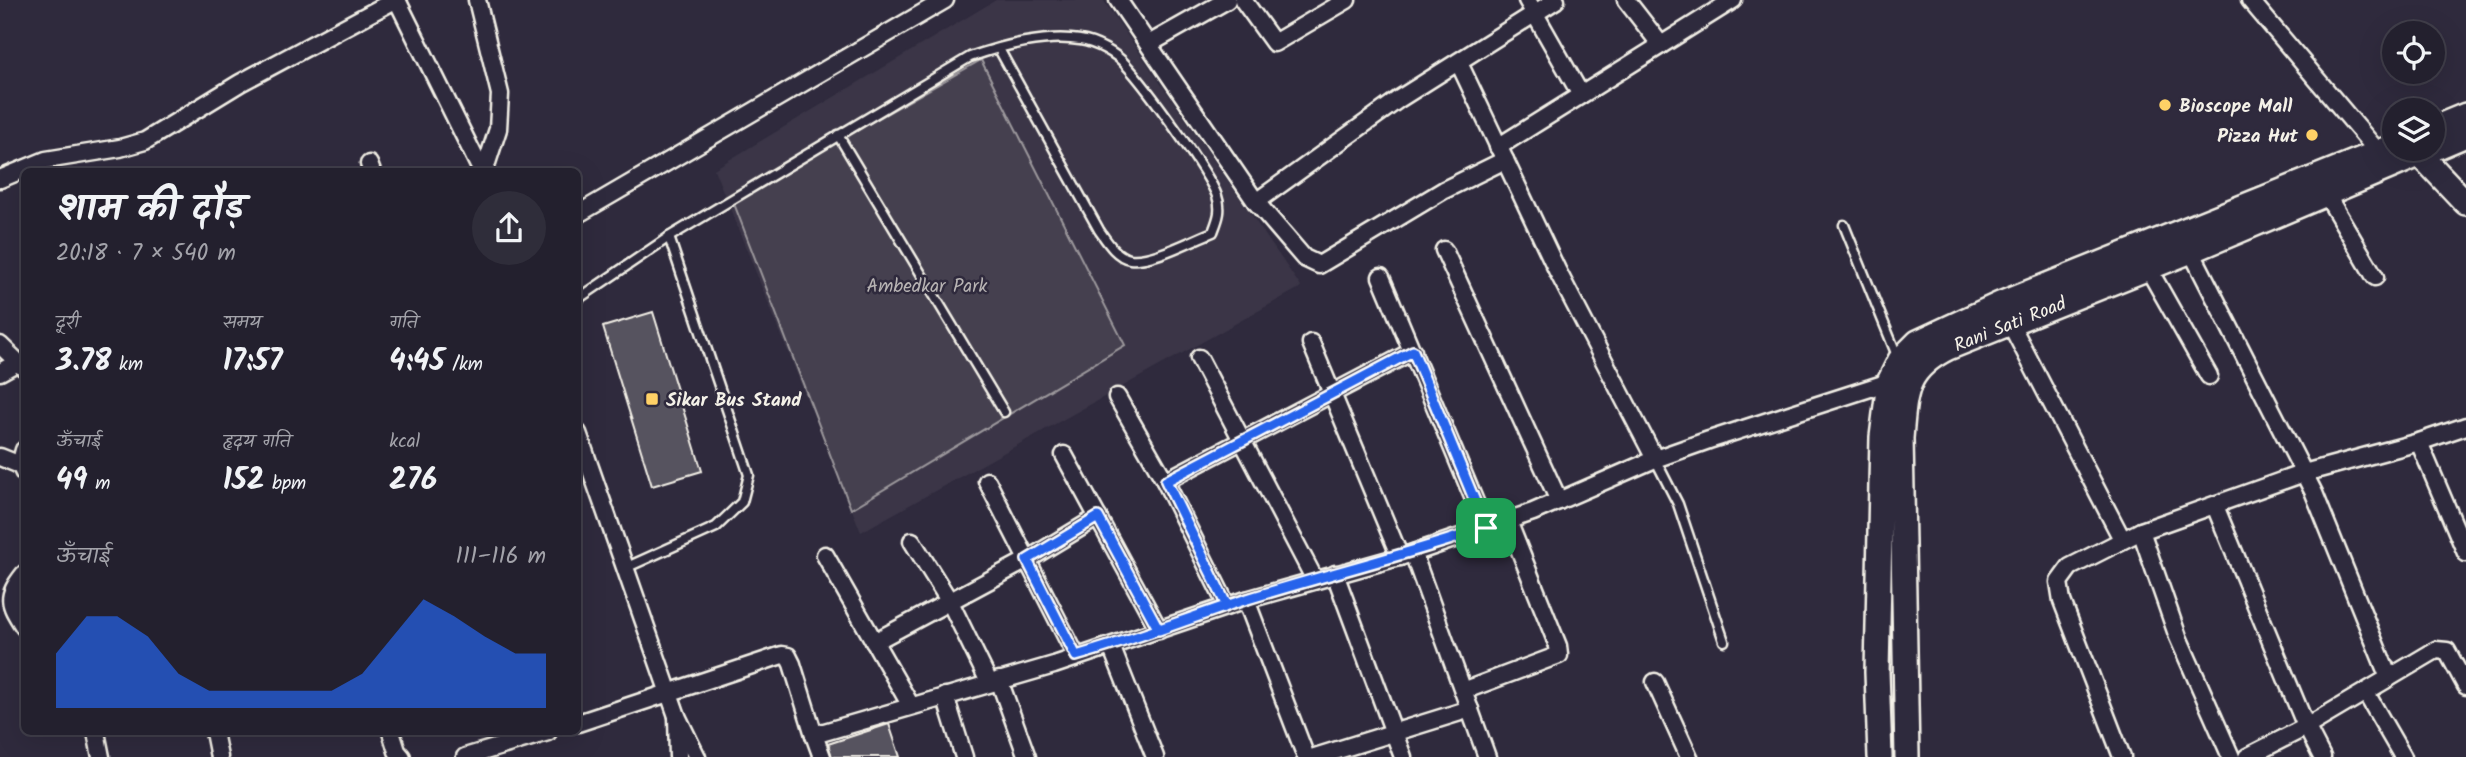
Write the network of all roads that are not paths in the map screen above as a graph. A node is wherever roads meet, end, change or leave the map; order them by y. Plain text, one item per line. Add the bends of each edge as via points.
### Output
1 (396, 0) edge
2 (477, 0) edge
3 (946, 0) edge
4 (1118, 0) edge
5 (1227, 0) edge
6 (1242, 0) edge
7 (1347, 0) edge
8 (1556, 0) edge
9 (1626, 0) edge
10 (1733, 0) edge
11 (2250, 0) edge
12 (1531, 7) edge
13 (1149, 44) junction
14 (1661, 45) junction
15 (999, 49) junction
16 (1459, 63) junction
17 (1581, 95) junction
18 (2466, 115) edge
19 (2445, 124) edge
20 (838, 135) junction
21 (2466, 135) edge
22 (2445, 142) edge
23 (2382, 148) edge
24 (1502, 153) junction
25 (2382, 157) edge
26 (2382, 159) edge
27 (2426, 161) edge
28 (27, 168) edge
29 (481, 168) edge
30 (484, 168) edge
31 (21, 170) edge
32 (0, 179) edge
33 (2326, 194) junction
34 (1256, 201) junction
35 (2466, 203) edge
36 (581, 212) edge
37 (1844, 225) dead end
38 (669, 237) junction
39 (1444, 250) dead end
40 (2191, 251) junction
41 (2148, 268) junction
42 (1381, 277) dead end
43 (2375, 277) dead end
44 (581, 297) edge
45 (2005, 313) junction
46 (1311, 343) dead end
47 (0, 345) edge
48 (1413, 351) junction
49 (1199, 358) dead end
50 (1900, 360) junction
51 (21, 365) edge
52 (0, 372) edge
53 (2209, 376) dead end
54 (1889, 383) junction
55 (1331, 392) junction
56 (1117, 397) dead end
57 (1004, 412) dead end
58 (2466, 426) edge
59 (1244, 438) junction
60 (1891, 438) junction
61 (581, 442) edge
62 (2420, 442) junction
63 (1064, 455) dead end
64 (0, 457) edge
65 (1655, 459) junction
66 (21, 462) edge
67 (2304, 473) junction
68 (987, 481) dead end
69 (1166, 481) junction
70 (1559, 501) junction
71 (2216, 506) junction
72 (1098, 517) junction
73 (1508, 521) junction
74 (1486, 528) junction
75 (2141, 530) junction
76 (2122, 539) junction
77 (912, 541) dead end
78 (2466, 553) edge
79 (825, 555) dead end
80 (1407, 555) junction
81 (1027, 560) junction
82 (623, 569) junction
83 (1335, 574) junction
84 (21, 580) edge
85 (1315, 580) junction
86 (1246, 600) junction
87 (950, 602) junction
88 (1227, 606) junction
89 (21, 622) edge
90 (1159, 630) junction
91 (1724, 641) dead end
92 (874, 642) junction
93 (1111, 646) junction
94 (1076, 656) junction
95 (2389, 678) junction
96 (994, 681) junction
97 (1655, 682) dead end
98 (2466, 686) edge
99 (1463, 691) junction
100 (2366, 693) junction
101 (669, 694) junction
102 (945, 696) junction
103 (911, 706) junction
104 (1470, 709) junction
105 (677, 716) junction
106 (581, 722) edge
107 (2306, 727) junction
108 (1393, 731) junction
109 (97, 735) edge
110 (215, 735) edge
111 (392, 735) edge
112 (492, 735) edge
113 (538, 735) edge
114 (814, 735) junction
115 (496, 748) junction
116 (101, 757) edge
117 (219, 757) edge
118 (402, 757) edge
119 (465, 757) edge
120 (678, 757) edge
121 (697, 757) edge
122 (822, 757) edge
123 (964, 757) edge
124 (1027, 757) edge
125 (1155, 757) edge
126 (1306, 757) edge
127 (1315, 757) edge
128 (1403, 757) edge
129 (1487, 757) edge
130 (1689, 757) edge
131 (1880, 757) edge
132 (1907, 757) edge
133 (2122, 757) edge
134 (2231, 757) edge
135 (2247, 757) edge
136 (2322, 757) edge
137 (2403, 757) edge

1 - 28 street via 240,83 145,141
1 - 29 street
2 - 30 street via 500,94 498,129
3 - 36 street
4 - 13 street
5 - 13 street
6 - 7 street via 1275,43
8 - 12 street
9 - 14 street
10 - 14 street
11 - 23 street
12 - 16 street
12 - 17 street
13 - 34 street
14 - 17 street
15 - 15 lane via 1081,40 1126,64 1217,195 1220,214 1213,232 1148,257 1128,259 1112,248
15 - 20 lane via 970,58
16 - 24 street
16 - 34 street via 1357,127
17 - 24 street
18 - 19 street
20 - 38 lane
20 - 57 lane
21 - 22 street, Rani Sati Road
24 - 34 street via 1319,265 1304,258
24 - 65 street
25 - 45 street
26 - 33 street, Rani Sati Road
27 - 35 street
31 - 32 street
33 - 40 street, Rani Sati Road
33 - 43 street
37 - 50 lane
38 - 44 lane
38 - 82 lane via 749,475 742,502 716,527
39 - 70 street
40 - 41 street, Rani Sati Road
40 - 67 street
41 - 45 street, Rani Sati Road
41 - 53 street
42 - 48 street
45 - 50 street via 1918,342
45 - 60 street, Rani Sati Road via 1915,371
45 - 76 street
46 - 55 street
47 - 51 street
48 - 55 street
48 - 74 street
49 - 59 street
50 - 54 street
51 - 52 street
54 - 60 street
54 - 65 street
55 - 59 street
55 - 80 street
56 - 69 street
58 - 62 street
59 - 69 street
59 - 85 street
60 - 131 street via 1877,672
60 - 132 street, Rani Sati Road
61 - 82 street
62 - 67 street
62 - 78 street
63 - 72 street
64 - 66 street
65 - 70 street
65 - 91 lane via 1678,504
67 - 71 street
67 - 95 street
68 - 81 street
69 - 88 street
70 - 73 street
71 - 75 street
71 - 107 street
72 - 81 street
72 - 90 street
73 - 74 street
73 - 99 street via 1559,655
74 - 80 street
75 - 76 street
75 - 134 street via 2178,637
76 - 133 street via 2070,566 2059,582 2062,601
77 - 87 street
79 - 92 street
80 - 83 street
80 - 99 street
81 - 87 street
81 - 94 street
82 - 101 street
83 - 85 street
83 - 108 street
84 - 89 street via 10,598
85 - 86 street
86 - 88 street
86 - 126 street
87 - 92 street
87 - 96 street
88 - 90 street
90 - 93 street
92 - 103 street
93 - 94 street
93 - 125 street
94 - 96 street
95 - 98 street via 2442,650
95 - 100 street
96 - 102 street
96 - 124 street
97 - 130 street
99 - 104 street
100 - 107 street
100 - 137 street
101 - 105 street
101 - 106 street
101 - 114 street via 788,656
102 - 103 street
102 - 123 street
103 - 114 street
104 - 108 street
104 - 129 street
105 - 120 street
105 - 121 street
107 - 135 street
107 - 136 street
108 - 127 street
108 - 128 street
109 - 116 street
110 - 117 street
111 - 118 street
112 - 115 street
113 - 115 street
114 - 122 street
115 - 119 street

